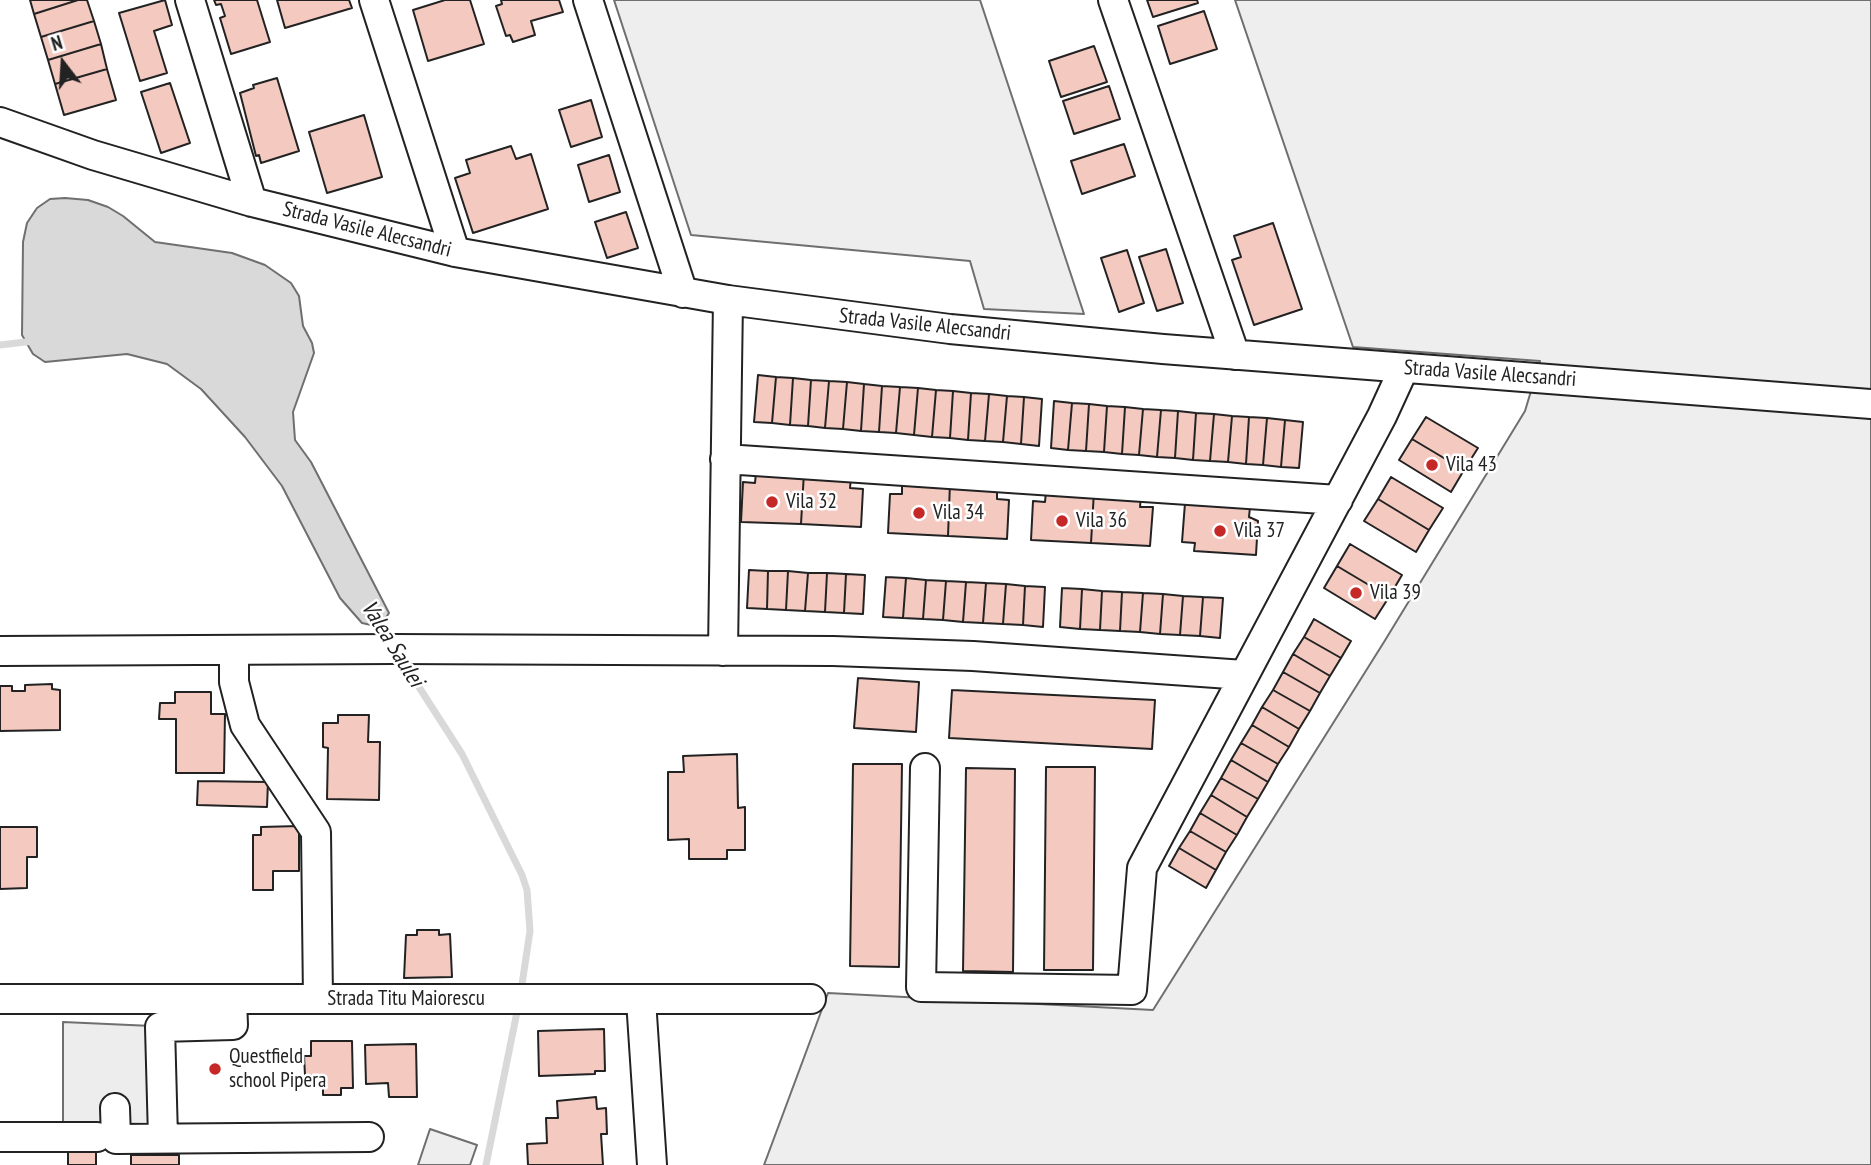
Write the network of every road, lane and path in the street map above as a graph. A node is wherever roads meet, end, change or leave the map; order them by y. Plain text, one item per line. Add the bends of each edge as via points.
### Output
1 (190, 0) edge
2 (374, 0) edge
3 (588, 0) edge
4 (1113, 0) edge
5 (0, 122) edge
6 (252, 202) junction
7 (455, 252) junction
8 (683, 293) junction
9 (728, 300) junction
10 (1235, 355) junction
11 (1404, 368) junction
12 (1871, 404) edge
13 (725, 458) junction
14 (1338, 500) junction
15 (234, 650) junction
16 (0, 651) edge
17 (723, 652) junction
18 (1244, 675) junction
19 (925, 768) dead end
20 (0, 999) edge
21 (318, 999) junction
22 (811, 999) dead end
23 (232, 1000) junction
24 (641, 1000) junction
25 (116, 1108) dead end
26 (0, 1137) edge
27 (97, 1137) dead end
28 (369, 1137) dead end
29 (163, 1138) junction
30 (652, 1165) edge

1 - 6 street
2 - 7 street
3 - 8 street
4 - 10 street
5 - 6 street, Strada Vasile Alecsandri
6 - 7 street, Strada Vasile Alecsandri
7 - 8 street, Strada Vasile Alecsandri
8 - 9 street, Strada Vasile Alecsandri
9 - 10 street, Strada Vasile Alecsandri via 950,329
9 - 13 street
10 - 11 street, Strada Vasile Alecsandri
11 - 12 street, Strada Vasile Alecsandri
11 - 14 street
13 - 14 street
13 - 17 street
14 - 18 street
15 - 16 street
15 - 17 street
15 - 21 street via 234,682 245,724 316,832
17 - 18 street via 973,656
18 - 19 street via 1142,868 1132,990 921,987
20 - 23 street, Strada Titu Maiorescu
21 - 23 street, Strada Titu Maiorescu
21 - 24 street, Strada Titu Maiorescu
22 - 24 street, Strada Titu Maiorescu
23 - 29 street via 233,1025 160,1027
24 - 30 street
25 - 29 street via 116,1139
26 - 27 street
28 - 29 street

